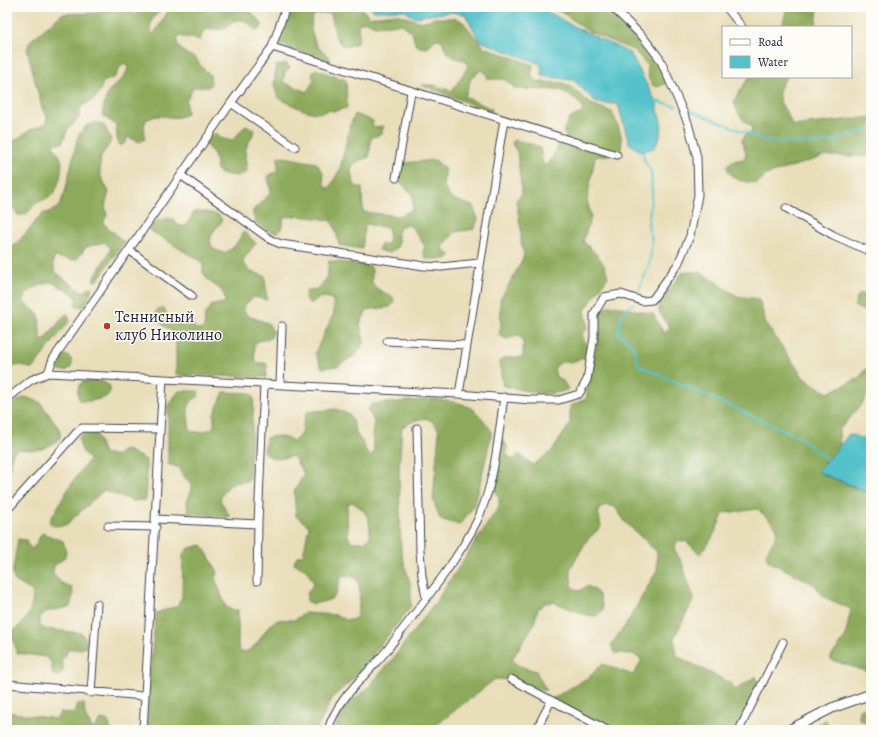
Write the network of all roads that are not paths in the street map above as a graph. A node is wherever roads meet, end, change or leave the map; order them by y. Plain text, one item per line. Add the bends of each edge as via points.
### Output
1 (286, 7) edge
2 (612, 7) edge
3 (726, 7) edge
4 (741, 26) edge
5 (272, 47) junction
6 (412, 92) junction
7 (231, 103) junction
8 (504, 120) junction
9 (296, 147) dead end
10 (617, 155) dead end
11 (182, 176) junction
12 (396, 178) dead end
13 (786, 208) dead end
14 (129, 250) junction
15 (871, 252) edge
16 (479, 262) junction
17 (192, 296) dead end
18 (282, 326) dead end
19 (386, 341) dead end
20 (466, 345) junction
21 (48, 373) junction
22 (163, 379) junction
23 (264, 384) junction
24 (280, 385) junction
25 (459, 394) junction
26 (504, 397) junction
27 (7, 399) edge
28 (418, 428) dead end
29 (160, 430) junction
30 (9, 508) dead end
31 (156, 519) junction
32 (258, 524) junction
33 (108, 526) dead end
34 (156, 527) junction
35 (257, 581) dead end
36 (426, 598) junction
37 (97, 604) dead end
38 (783, 642) dead end
39 (511, 679) dead end
40 (7, 684) edge
41 (92, 692) junction
42 (871, 694) edge
43 (144, 696) junction
44 (551, 701) junction
45 (598, 728) edge
46 (143, 730) edge
47 (328, 730) edge
48 (536, 730) edge
49 (606, 730) edge
50 (739, 730) edge
51 (789, 730) edge

1 - 5 street
2 - 26 street via 643,37 660,59 688,124 697,157 698,195 690,236 678,264 652,300 642,302 621,294 604,297 594,314 594,337 587,380 579,394 559,400
3 - 4 street
5 - 6 street
5 - 7 street
6 - 8 street
6 - 12 street
7 - 9 street
7 - 11 street
8 - 10 street
8 - 16 street
11 - 14 street
11 - 16 street via 271,240 281,244 424,266 441,267
13 - 15 street via 833,235
14 - 17 street
14 - 21 street via 53,359
16 - 20 street
18 - 24 street
19 - 20 street
20 - 25 street
21 - 22 street
21 - 27 street via 31,380
22 - 23 street
22 - 29 street
23 - 24 street
23 - 32 street
24 - 25 street
25 - 26 street
26 - 36 street via 495,461 486,498 477,521 462,546
28 - 36 street via 420,550
29 - 30 street via 82,428
29 - 31 street
31 - 32 street
31 - 34 street
32 - 35 street
33 - 34 street
34 - 43 street
36 - 47 street via 373,668 342,701
37 - 41 street
38 - 50 street
39 - 44 street
40 - 41 street
41 - 43 street
42 - 51 main road via 826,710
43 - 46 street
44 - 45 street
44 - 48 street
45 - 49 street

